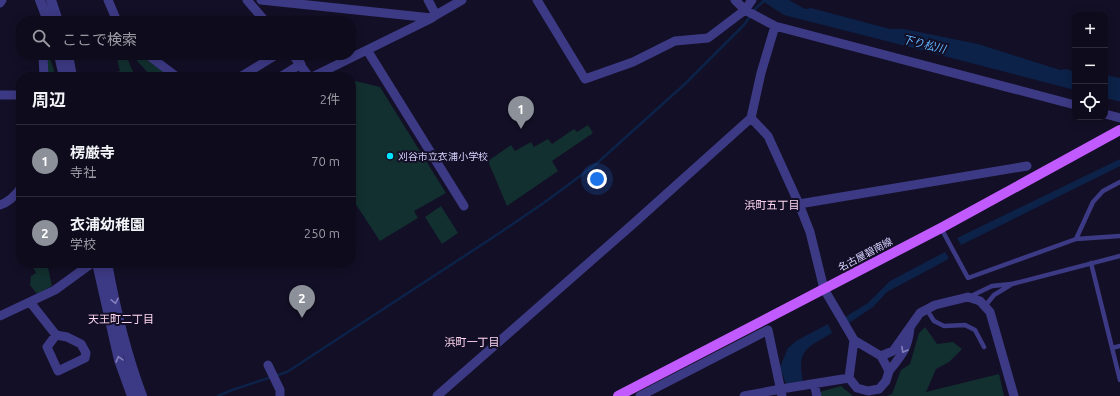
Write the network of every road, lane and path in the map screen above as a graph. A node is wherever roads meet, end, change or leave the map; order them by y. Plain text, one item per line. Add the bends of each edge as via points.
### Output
1 (2, 0) edge
2 (40, 0) edge
3 (51, 0) edge
4 (108, 0) edge
5 (247, 0) edge
6 (261, 0) edge
7 (309, 0) edge
8 (428, 0) edge
9 (462, 0) edge
10 (537, 0) edge
11 (734, 0) edge
12 (0, 3) edge
13 (300, 4) junction
14 (748, 6) edge
15 (46, 16) edge
16 (56, 16) edge
17 (115, 16) edge
18 (261, 16) edge
19 (434, 16) junction
20 (775, 26) junction
21 (367, 50) junction
22 (356, 55) edge
23 (42, 60) edge
24 (60, 60) edge
25 (69, 60) edge
26 (155, 60) edge
27 (268, 60) edge
28 (297, 60) edge
29 (346, 60) edge
30 (300, 64) junction
31 (44, 72) edge
32 (63, 72) edge
33 (71, 72) edge
34 (170, 72) edge
35 (248, 72) edge
36 (288, 72) edge
37 (306, 72) edge
38 (321, 72) edge
39 (0, 94) edge
40 (16, 95) edge
41 (1072, 104) edge
42 (1108, 115) edge
43 (751, 118) junction
44 (1120, 118) edge
45 (1120, 130) edge
46 (1026, 166) dead end
47 (1120, 182) edge
48 (16, 196) edge
49 (799, 204) junction
50 (0, 205) edge
51 (464, 206) dead end
52 (941, 228) junction
53 (1120, 236) edge
54 (1076, 239) junction
55 (1120, 256) edge
56 (1091, 263) junction
57 (85, 268) edge
58 (98, 268) edge
59 (108, 268) edge
60 (1012, 284) junction
61 (824, 289) junction
62 (968, 297) junction
63 (30, 302) junction
64 (985, 306) junction
65 (927, 310) junction
66 (0, 316) edge
67 (910, 326) junction
68 (56, 335) junction
69 (854, 340) junction
70 (1120, 346) edge
71 (984, 347) dead end
72 (1112, 348) junction
73 (882, 356) junction
74 (270, 368) dead end
75 (890, 371) junction
76 (849, 378) junction
77 (1120, 380) edge
78 (814, 384) junction
79 (781, 392) edge
80 (132, 396) edge
81 (142, 396) edge
82 (279, 396) edge
83 (437, 396) edge
84 (618, 396) edge
85 (640, 396) edge
86 (744, 396) edge
87 (817, 396) edge
88 (1014, 396) edge

1 - 12 street
2 - 15 street
3 - 16 street
4 - 17 street
5 - 18 street
6 - 13 street
7 - 13 street
8 - 19 street
9 - 19 street
10 - 14 street via 585,80 633,62 675,40 708,38
11 - 14 street
13 - 19 street
14 - 20 street via 756,16
19 - 21 street
20 - 41 street
20 - 43 street via 760,73
21 - 22 street
21 - 51 street
23 - 31 street
24 - 32 street
25 - 33 street
26 - 34 street
27 - 35 street
28 - 30 street
29 - 38 street
30 - 36 street
30 - 37 street
39 - 40 street
42 - 44 street
43 - 49 street via 768,136
43 - 83 street
45 - 52 main road, 名古屋碧南線
46 - 49 street
47 - 54 lane via 1103,191 1093,202
48 - 50 street
49 - 61 street via 810,232
52 - 54 lane via 968,278
52 - 61 main road, 名古屋碧南線
53 - 54 lane
55 - 56 lane
56 - 60 lane
56 - 72 lane
57 - 63 street via 55,290
80 -> 58 street via 119,360
59 -> 81 street via 133,374
60 - 62 lane via 992,286
60 - 64 lane via 994,295
61 - 69 street
61 - 84 main road, 名古屋碧南線
62 - 64 street via 980,301
62 - 65 street via 935,305
63 - 66 street
63 - 68 street
64 - 88 street via 996,329
65 - 67 street
65 - 71 lane via 934,320 944,326 965,325 975,330
67 - 73 street via 893,351
67 -> 75 street via 908,342
68 - 68 street via 47,347 58,371 85,358 86,353 81,344
69 - 73 street
69 - 76 street
70 - 72 lane
72 - 77 lane
73 - 75 street
74 - 82 street via 280,390
75 - 76 street via 886,381 879,389 874,390 857,388
76 - 78 street
78 - 79 street
78 - 87 street
79 - 85 street via 768,330
79 - 86 street

